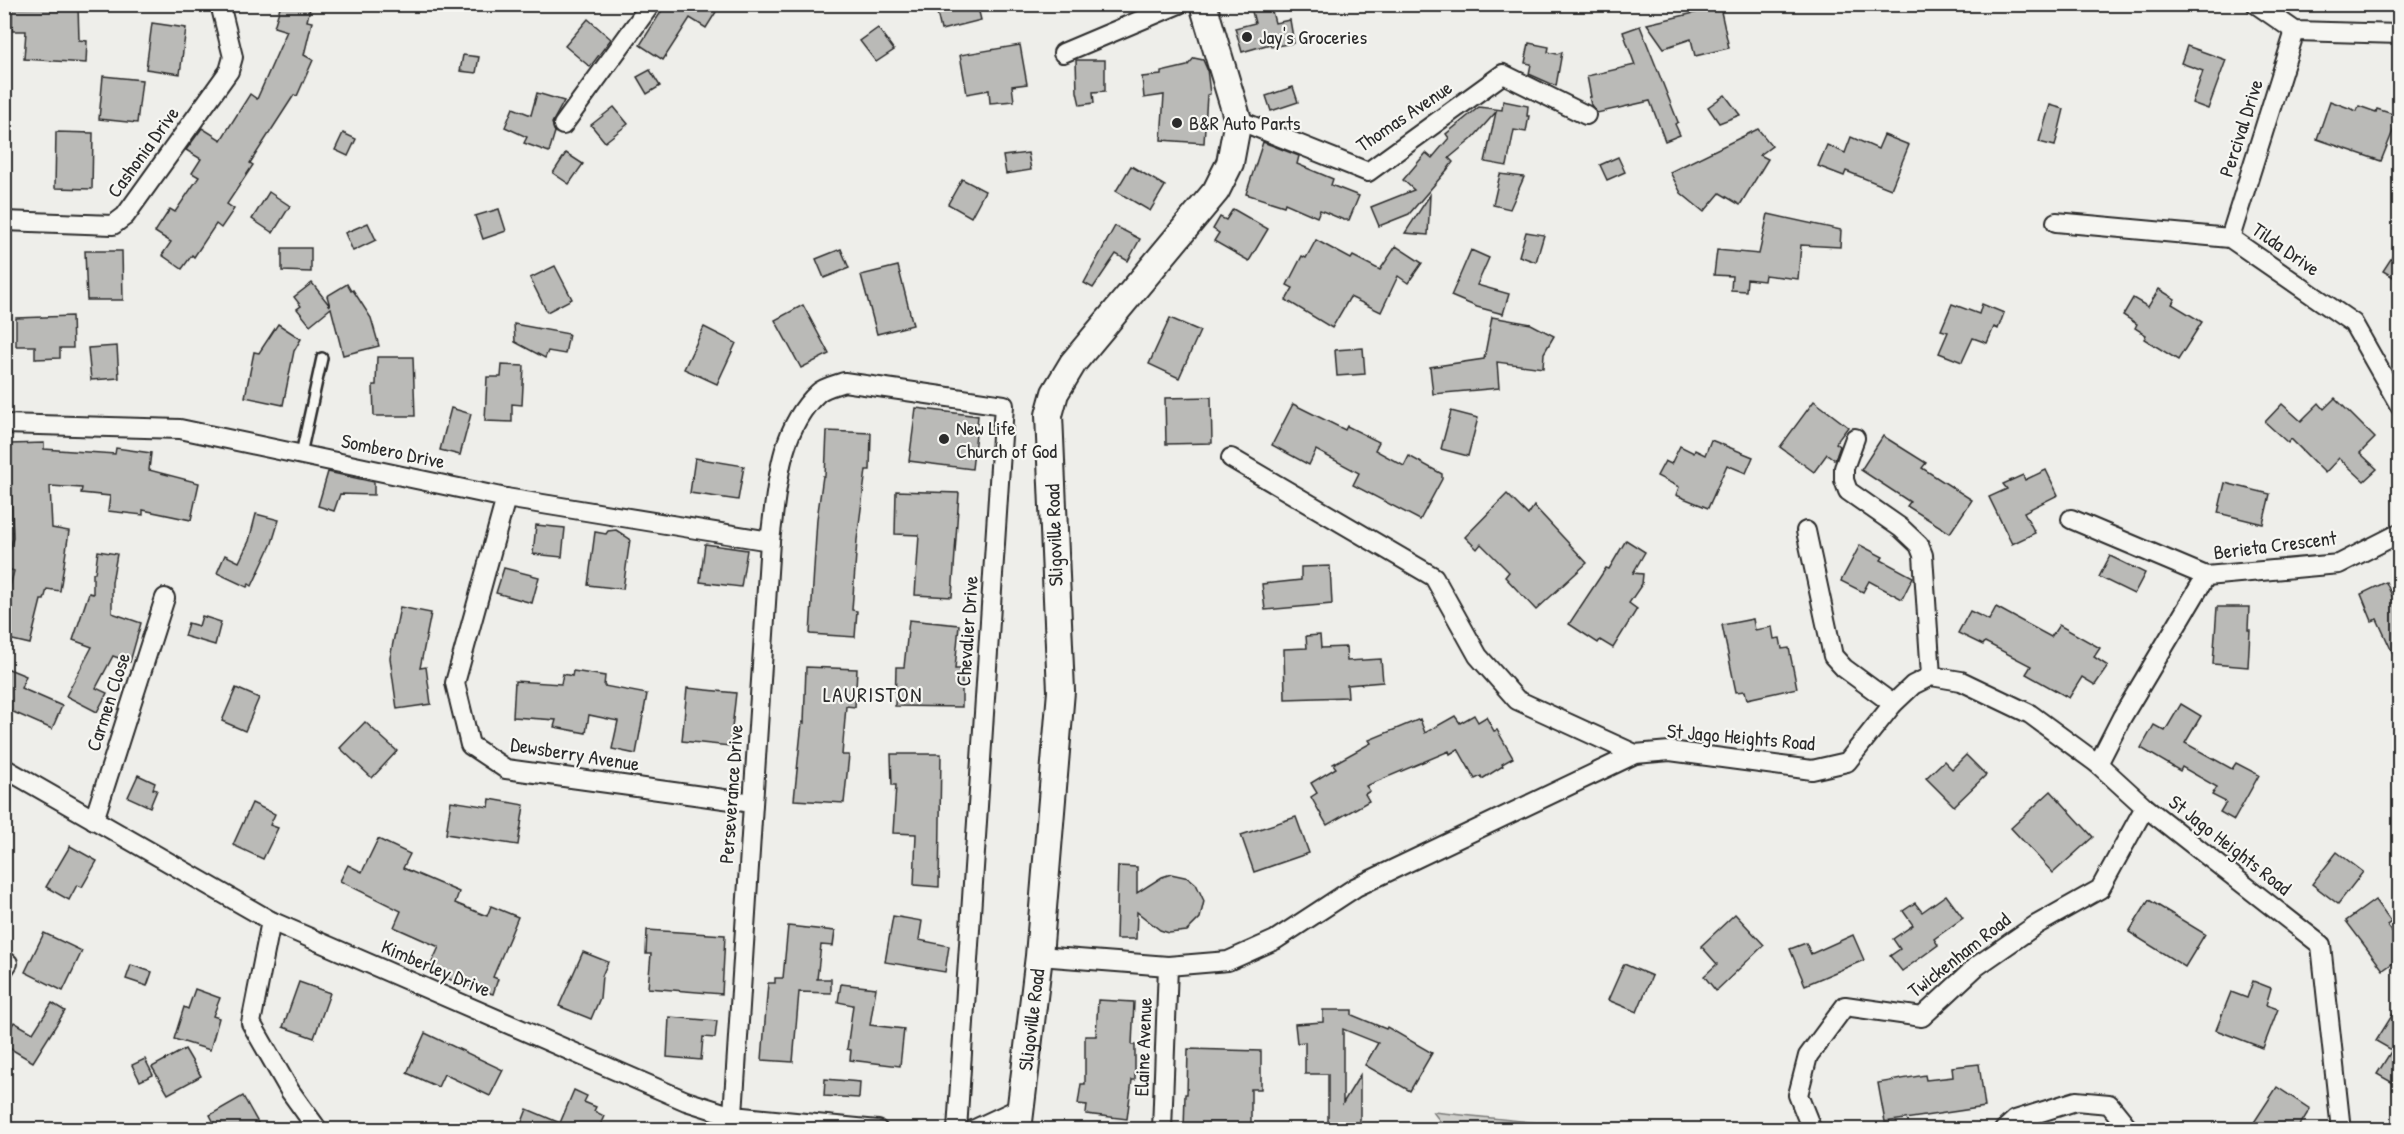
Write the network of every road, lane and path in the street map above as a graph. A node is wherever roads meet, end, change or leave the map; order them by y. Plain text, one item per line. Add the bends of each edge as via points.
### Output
1 (220, 4) edge
2 (651, 4) edge
3 (1179, 4) edge
4 (1203, 4) edge
5 (2256, 4) edge
6 (2295, 31) junction
7 (2400, 34) edge
8 (1063, 53) dead end
9 (1586, 115) dead end
10 (1238, 120) junction
11 (563, 124) dead end
12 (4, 221) edge
13 (2056, 222) dead end
14 (2230, 238) junction
15 (322, 358) dead end
16 (2400, 406) edge
17 (4, 424) edge
18 (1855, 438) dead end
19 (301, 454) junction
20 (1231, 458) dead end
21 (781, 462) joint
22 (506, 498) junction
23 (2071, 519) dead end
24 (1806, 531) dead end
25 (2400, 533) edge
26 (771, 541) junction
27 (2206, 576) junction
28 (165, 598) dead end
29 (1931, 676) junction
30 (1893, 704) junction
31 (1635, 754) junction
32 (2098, 764) junction
33 (4, 768) edge
34 (753, 803) junction
35 (2145, 807) junction
36 (94, 820) junction
37 (271, 921) junction
38 (1039, 956) junction
39 (1168, 966) junction
40 (1019, 1119) edge
41 (732, 1123) edge
42 (318, 1130) edge
43 (878, 1130) edge
44 (957, 1130) edge
45 (973, 1130) edge
46 (1162, 1130) edge
47 (1812, 1130) edge
48 (2004, 1130) edge
49 (2130, 1130) edge
50 (2341, 1130) edge

1 - 12 street, Cashonia Drive via 233,57 229,71 125,216 112,225
2 - 11 street
3 - 8 street
4 - 10 street, Sligoville Road
5 - 6 street
6 - 7 street
6 - 14 street, Percival Drive
9 - 10 street, Thomas Avenue via 1503,74 1368,172
10 - 38 street, Sligoville Road via 1230,163 1215,191 1073,363 1049,415 1061,691
13 - 14 street, Tilda Drive
14 - 16 street, Tilda Drive via 2353,323
15 - 19 lane
17 - 19 street, Sombero Drive via 180,429
18 - 29 street via 1844,468 1848,491 1901,528 1919,545 1923,555
19 - 22 street, Sombero Drive
20 - 31 street via 1434,577 1478,656 1517,700
21 - 26 street, Perseverance Drive
21 - 44 street, Chevalier Drive via 796,418 820,391 844,382 1004,405
22 - 26 street, Sombero Drive
22 - 34 street, Dewsberry Avenue via 455,683 470,745 506,769
23 - 27 street
24 - 30 street via 1833,656
25 - 27 street, Berieta Crescent via 2339,564
26 - 34 street, Perseverance Drive
27 - 32 street, Berieta Crescent
28 - 36 street, Carmen Close
29 - 30 street, St Jago Heights Road via 1913,685
29 - 32 street, St Jago Heights Road via 1961,681 2030,714
30 - 31 street, St Jago Heights Road via 1847,762 1812,770 1670,751
31 - 39 street, St Jago Heights Road via 1356,887 1275,940 1228,961
32 - 35 street, St Jago Heights Road
33 - 36 street, Kimberley Drive
34 - 41 street, Perseverance Drive
35 - 47 street, Twickenham Road via 2100,889 2036,925 1977,966 1922,1017 1845,1006 1808,1056 1798,1095
35 - 50 street, St Jago Heights Road via 2321,945
36 - 37 street, Kimberley Drive
37 - 41 street, Kimberley Drive
37 - 42 street via 251,1023 290,1091
38 - 39 street, St Jago Heights Road
38 - 40 street, Sligoville Road
39 - 46 street, Elaine Avenue
40 - 45 street
41 - 43 street, Kimberley Drive
48 - 49 street via 2015,1120 2076,1101 2109,1104

